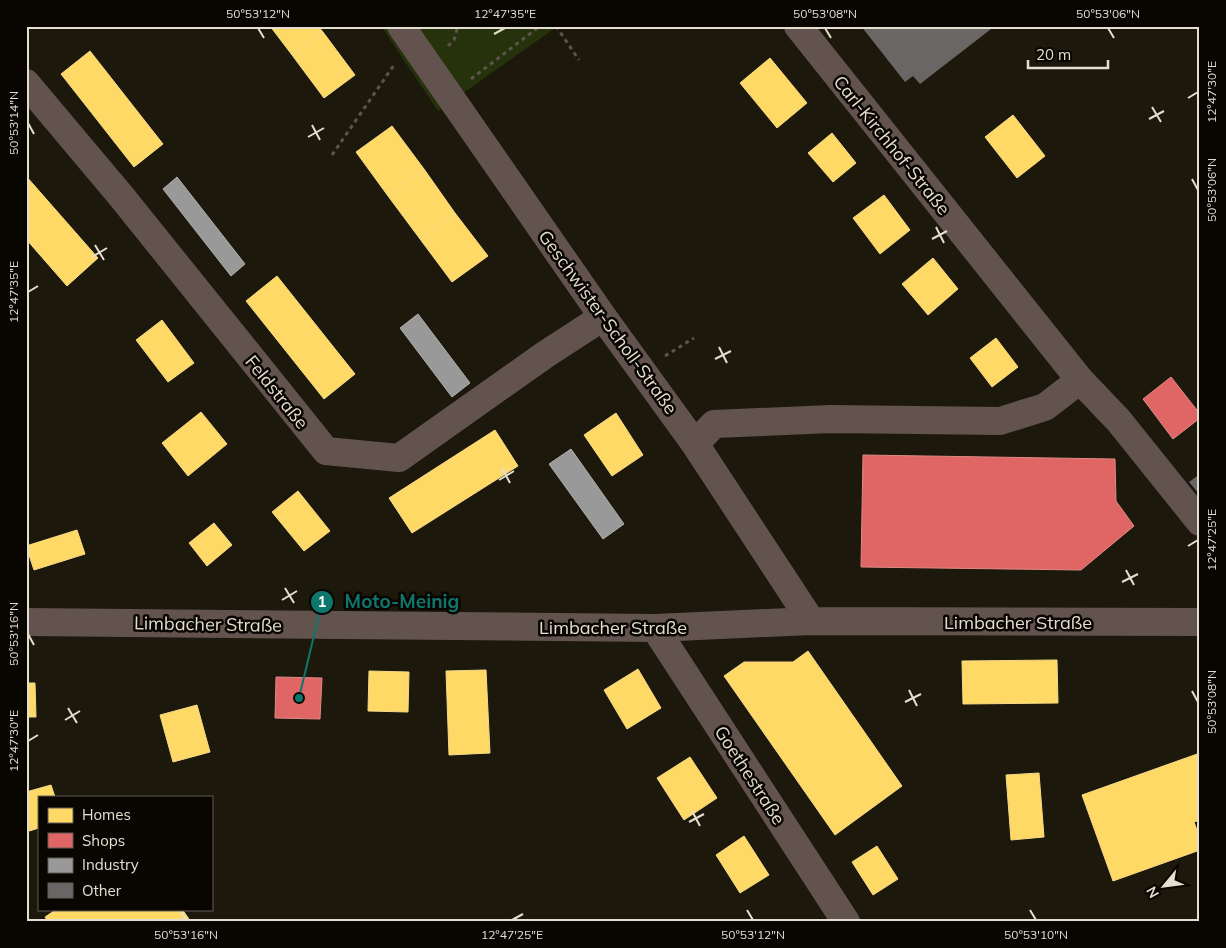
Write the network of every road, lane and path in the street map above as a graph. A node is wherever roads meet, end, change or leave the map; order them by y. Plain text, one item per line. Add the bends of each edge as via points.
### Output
1 (540, 26) edge
2 (556, 26) edge
3 (798, 26) edge
4 (406, 33) edge
5 (579, 60) dead end
6 (26, 84) edge
7 (449, 96) junction
8 (332, 155) dead end
9 (603, 317) junction
10 (694, 338) dead end
11 (642, 371) junction
12 (1080, 380) junction
13 (695, 444) junction
14 (1200, 522) edge
15 (811, 621) junction
16 (26, 622) edge
17 (1200, 622) edge
18 (654, 628) junction
19 (846, 922) edge

1 - 7 path
2 - 5 path
3 - 12 street, Carl-Kirchhof-Straße
4 - 7 street, Geschwister-Scholl-Straße
4 - 8 path
6 - 9 street, Feldstraße via 121,196 326,451 399,458
7 - 9 street, Geschwister-Scholl-Straße
9 - 11 street, Geschwister-Scholl-Straße
10 - 11 path
11 - 13 street, Geschwister-Scholl-Straße
12 - 13 street via 1045,407 1000,422 831,419 714,424
12 - 14 street, Carl-Kirchhof-Straße via 1119,421
13 - 15 street, Geschwister-Scholl-Straße
15 - 17 street, Limbacher Straße
15 - 18 street, Limbacher Straße
16 - 18 street, Limbacher Straße
18 - 19 street, Goethestraße

